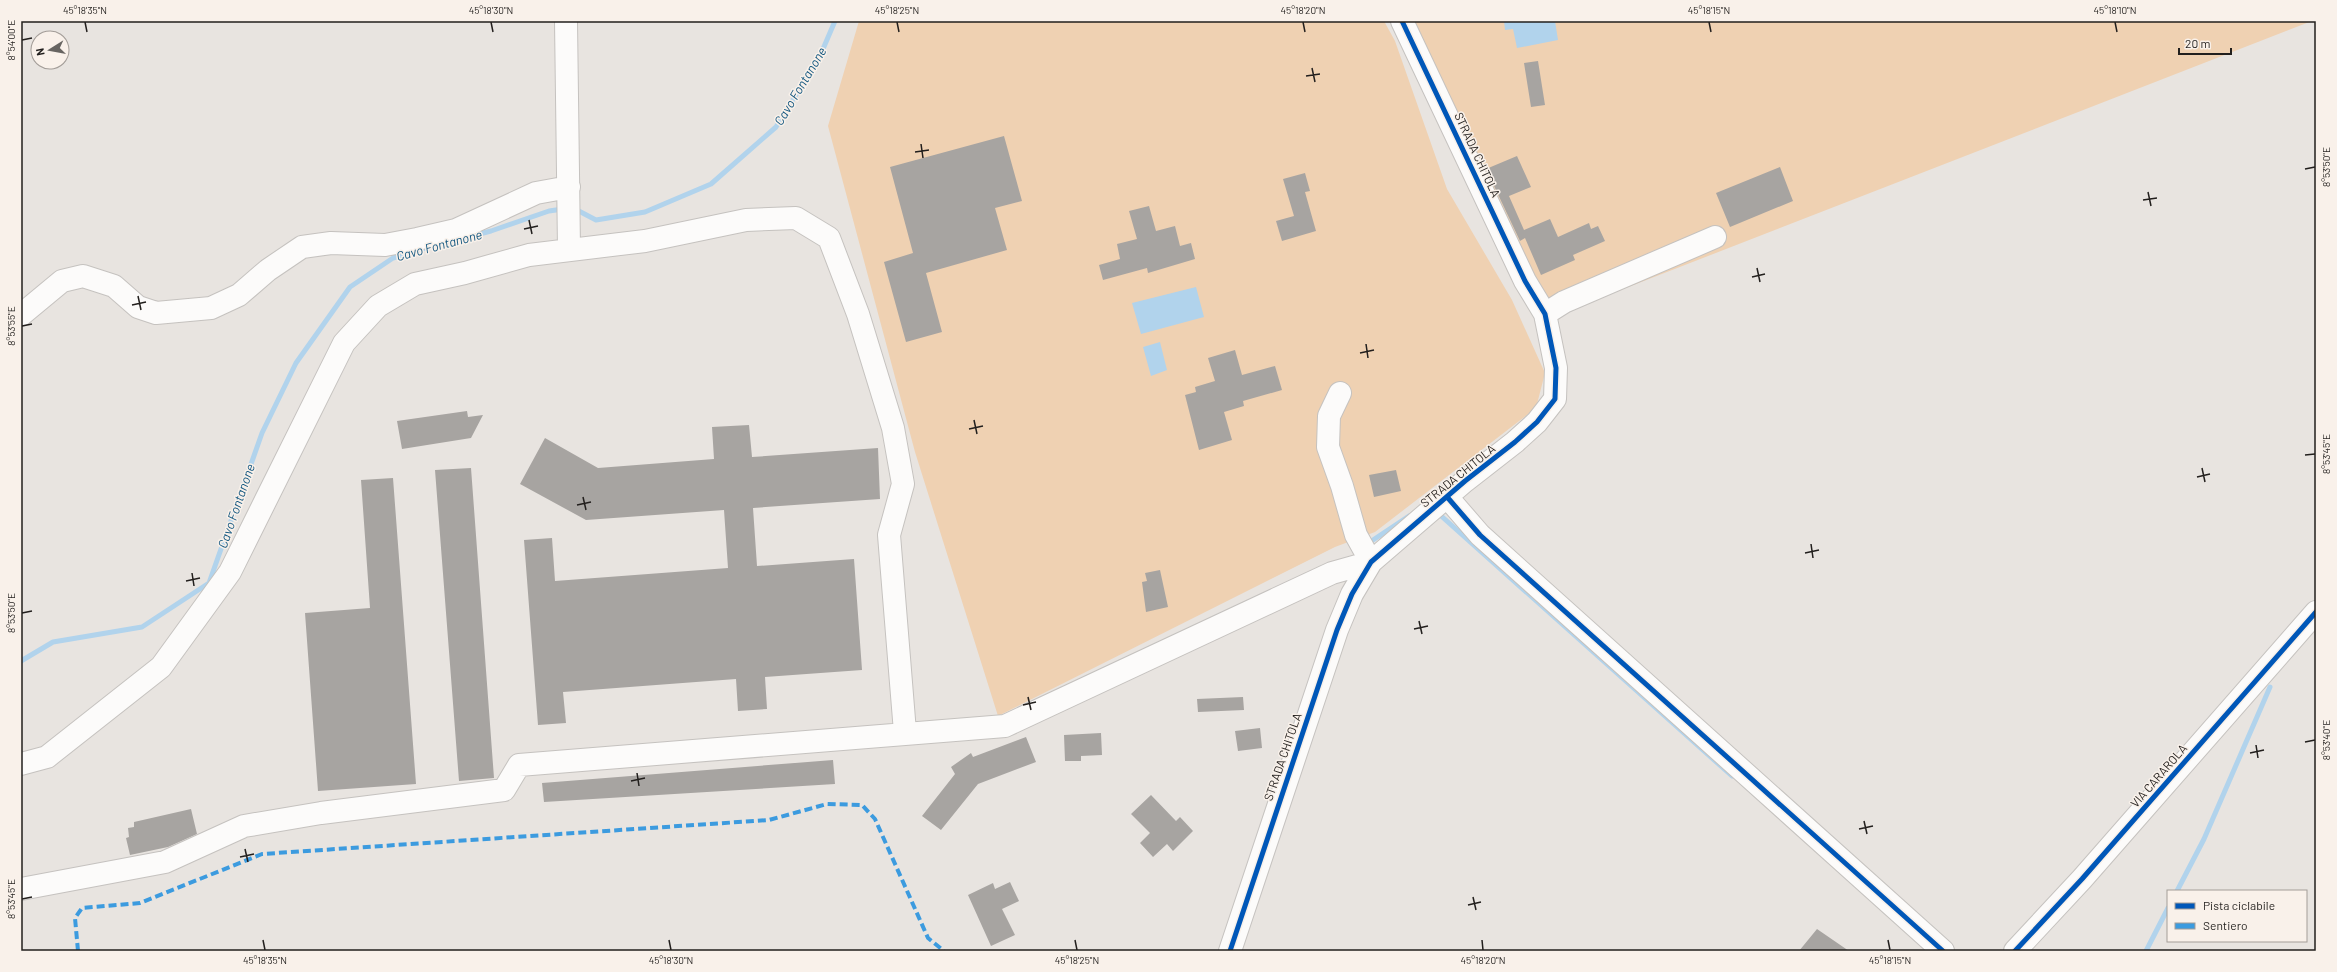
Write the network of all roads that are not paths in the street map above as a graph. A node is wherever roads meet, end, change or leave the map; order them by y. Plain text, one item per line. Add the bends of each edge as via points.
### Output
1 (566, 21) edge
2 (1402, 21) edge
3 (569, 202) junction
4 (1716, 237) dead end
5 (569, 250) junction
6 (1544, 314) junction
7 (21, 315) edge
8 (1340, 393) dead end
9 (1448, 498) junction
10 (1371, 562) junction
11 (2316, 612) edge
12 (905, 732) junction
13 (21, 764) edge
14 (21, 889) edge
15 (1230, 951) edge
16 (1943, 951) edge
17 (2015, 951) edge

1 - 3 street
2 - 6 street, STRADA CHITOLA via 1525,281
3 - 5 street
3 - 7 street via 536,193 456,230 417,239 386,245 331,243 302,247 268,270 239,295 211,308 156,313 138,307 114,286 83,276 62,281
4 - 6 street via 1564,302
5 - 12 street via 646,241 746,220 796,218 829,238 858,314 891,421 903,484 889,535
5 - 13 street via 529,255 414,284 378,306 344,343 230,572 161,667 47,757
6 - 9 street, STRADA CHITOLA via 1556,368 1555,399 1537,422
8 - 10 street via 1329,416 1328,447 1356,535
9 - 10 street, STRADA CHITOLA via 1390,543
9 - 16 street via 1480,535
10 - 12 street via 1332,573 1005,726
10 - 15 street, STRADA CHITOLA via 1352,594 1337,630
11 - 17 street, VIA CARAROLA via 2082,879
12 - 14 street via 519,766 504,790 321,813 244,826 165,862

